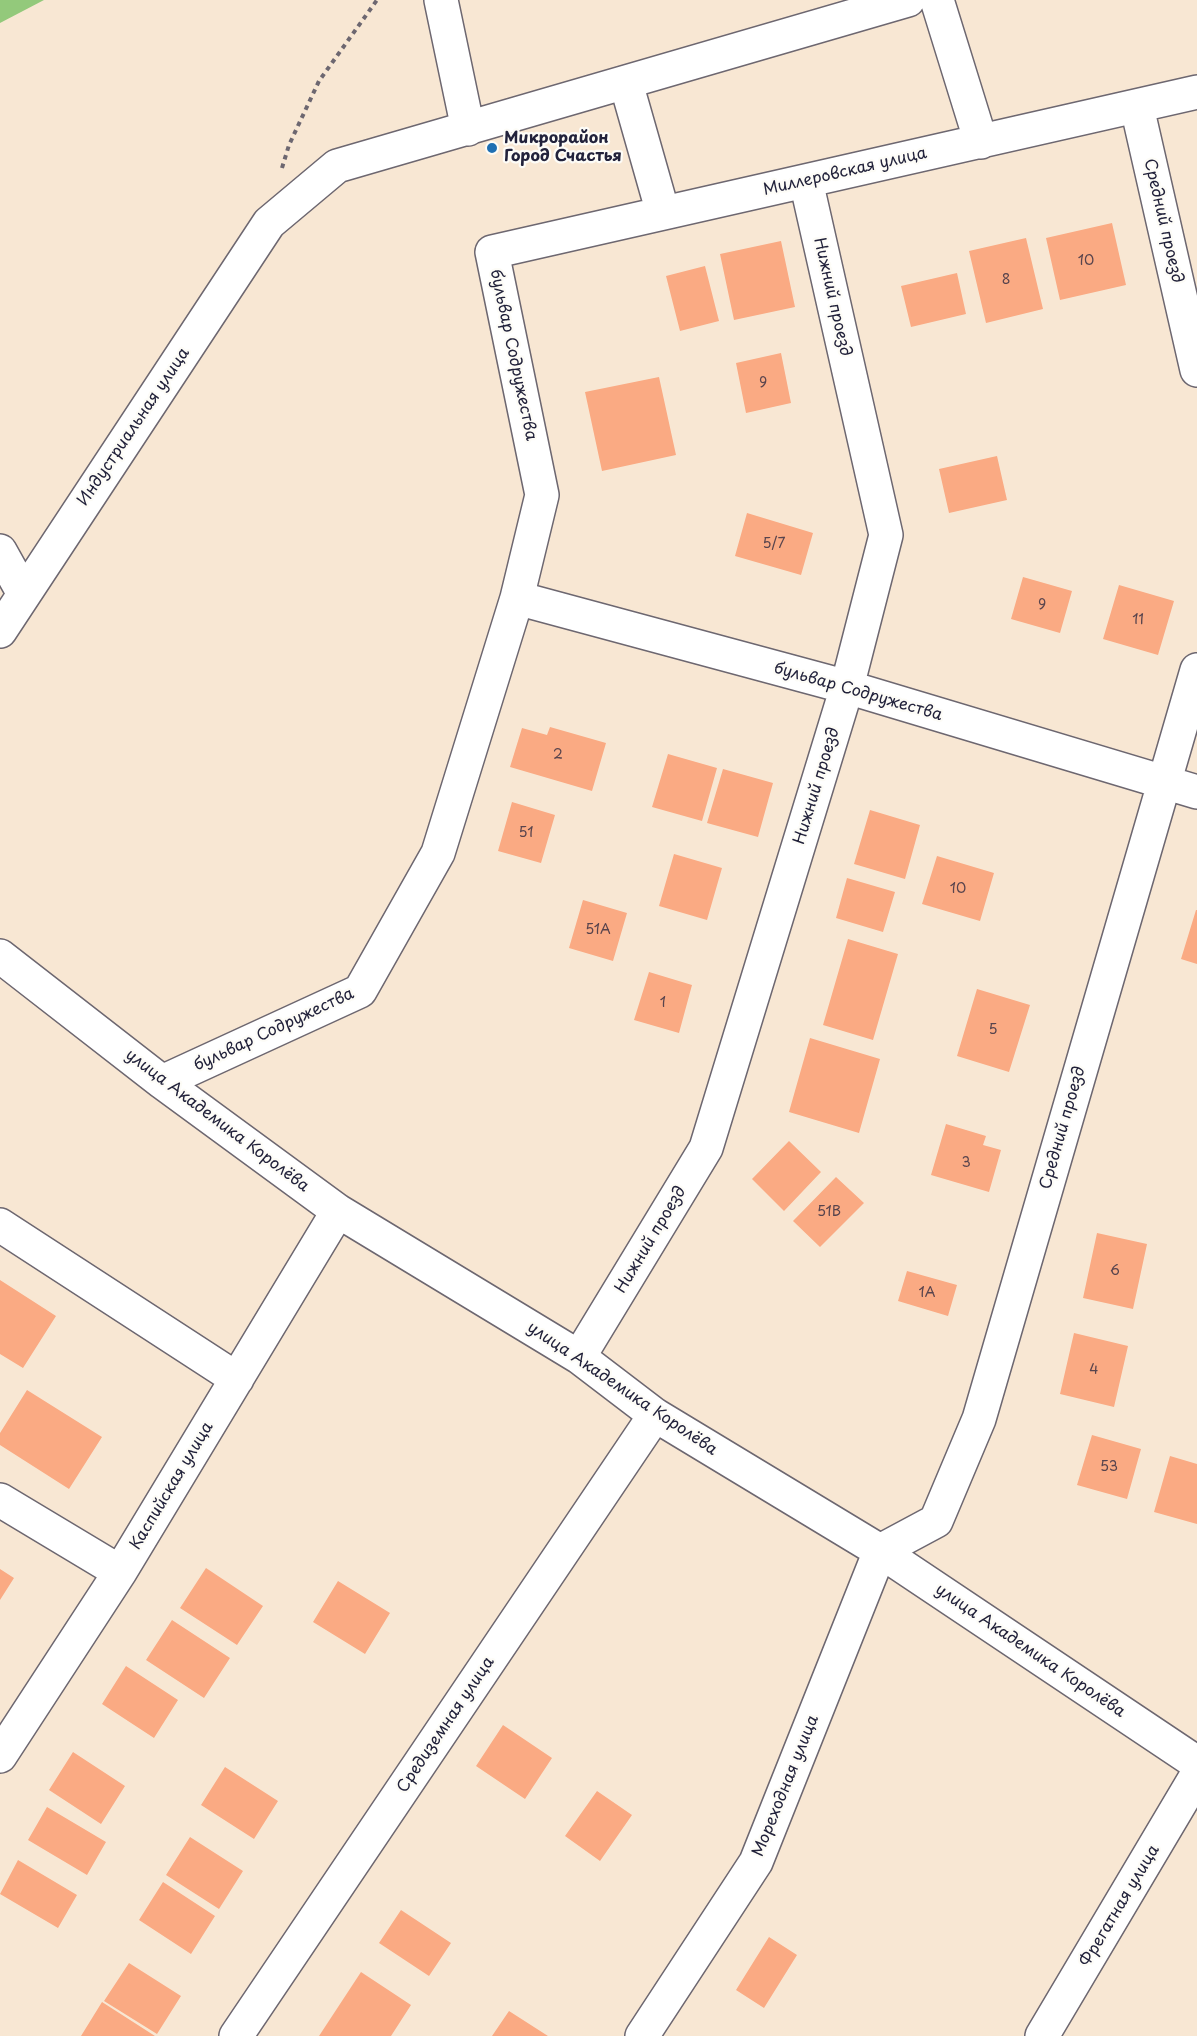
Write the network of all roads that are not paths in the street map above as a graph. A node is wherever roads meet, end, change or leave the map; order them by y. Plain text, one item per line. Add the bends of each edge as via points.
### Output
1 (441, 0) edge
2 (908, 0) edge
3 (937, 0) edge
4 (626, 83) junction
5 (1197, 92) edge
6 (1137, 107) junction
7 (468, 129) junction
8 (981, 142) junction
9 (806, 181) junction
10 (663, 213) junction
11 (492, 252) joint
12 (1197, 370) edge
13 (0, 551) edge
14 (24, 594) junction
15 (518, 598) junction
16 (0, 631) edge
17 (1197, 670) edge
18 (847, 687) junction
19 (1163, 783) junction
20 (1197, 792) edge
21 (0, 956) edge
22 (162, 1082) junction
23 (338, 1211) junction
24 (0, 1225) edge
25 (579, 1357) junction
26 (237, 1379) junction
27 (655, 1415) junction
28 (0, 1500) edge
29 (880, 1551) junction
30 (120, 1572) junction
31 (0, 1756) edge
32 (1197, 1763) edge
33 (1197, 1775) edge
34 (237, 2036) edge
35 (642, 2036) edge
36 (1042, 2036) edge

1 - 7 street
2 - 4 street, Индустриальная улица
3 - 8 street
4 - 7 street, Индустриальная улица
4 - 10 street
5 - 6 street, Миллеровская улица
6 - 8 street, Миллеровская улица
6 - 12 street, Средний проезд
7 - 14 street, Индустриальная улица via 337,166 269,224
8 - 9 street, Миллеровская улица
9 - 10 street, Миллеровская улица
9 - 18 street, Нижний проезд via 886,536
10 - 11 street, Миллеровская улица
11 - 15 street, бульвар Содружества via 542,495
13 - 14 street
14 - 16 street, Индустриальная улица
15 - 18 street, бульвар Содружества
15 - 22 street, бульвар Содружества via 438,853 360,991
17 - 19 street, Средний проезд
18 - 19 street, бульвар Содружества
18 - 25 street, Нижний проезд via 706,1148
19 - 20 street, бульвар Содружества
19 - 29 street, Средний проезд via 979,1419 936,1521
21 - 22 street, улица Академика Королёва
22 - 23 street, улица Академика Королёва
23 - 25 street, улица Академика Королёва
23 - 26 street, Каспийская улица
24 - 26 street
25 - 27 street, улица Академика Королёва
26 - 30 street, Каспийская улица
27 - 29 street, улица Академика Королёва
27 - 34 street, Средиземная улица
28 - 30 street
29 - 32 street, улица Академика Королёва
29 - 35 street, Мореходная улица via 756,1862
30 - 31 street, Каспийская улица
33 - 36 street, Фрегатная улица

